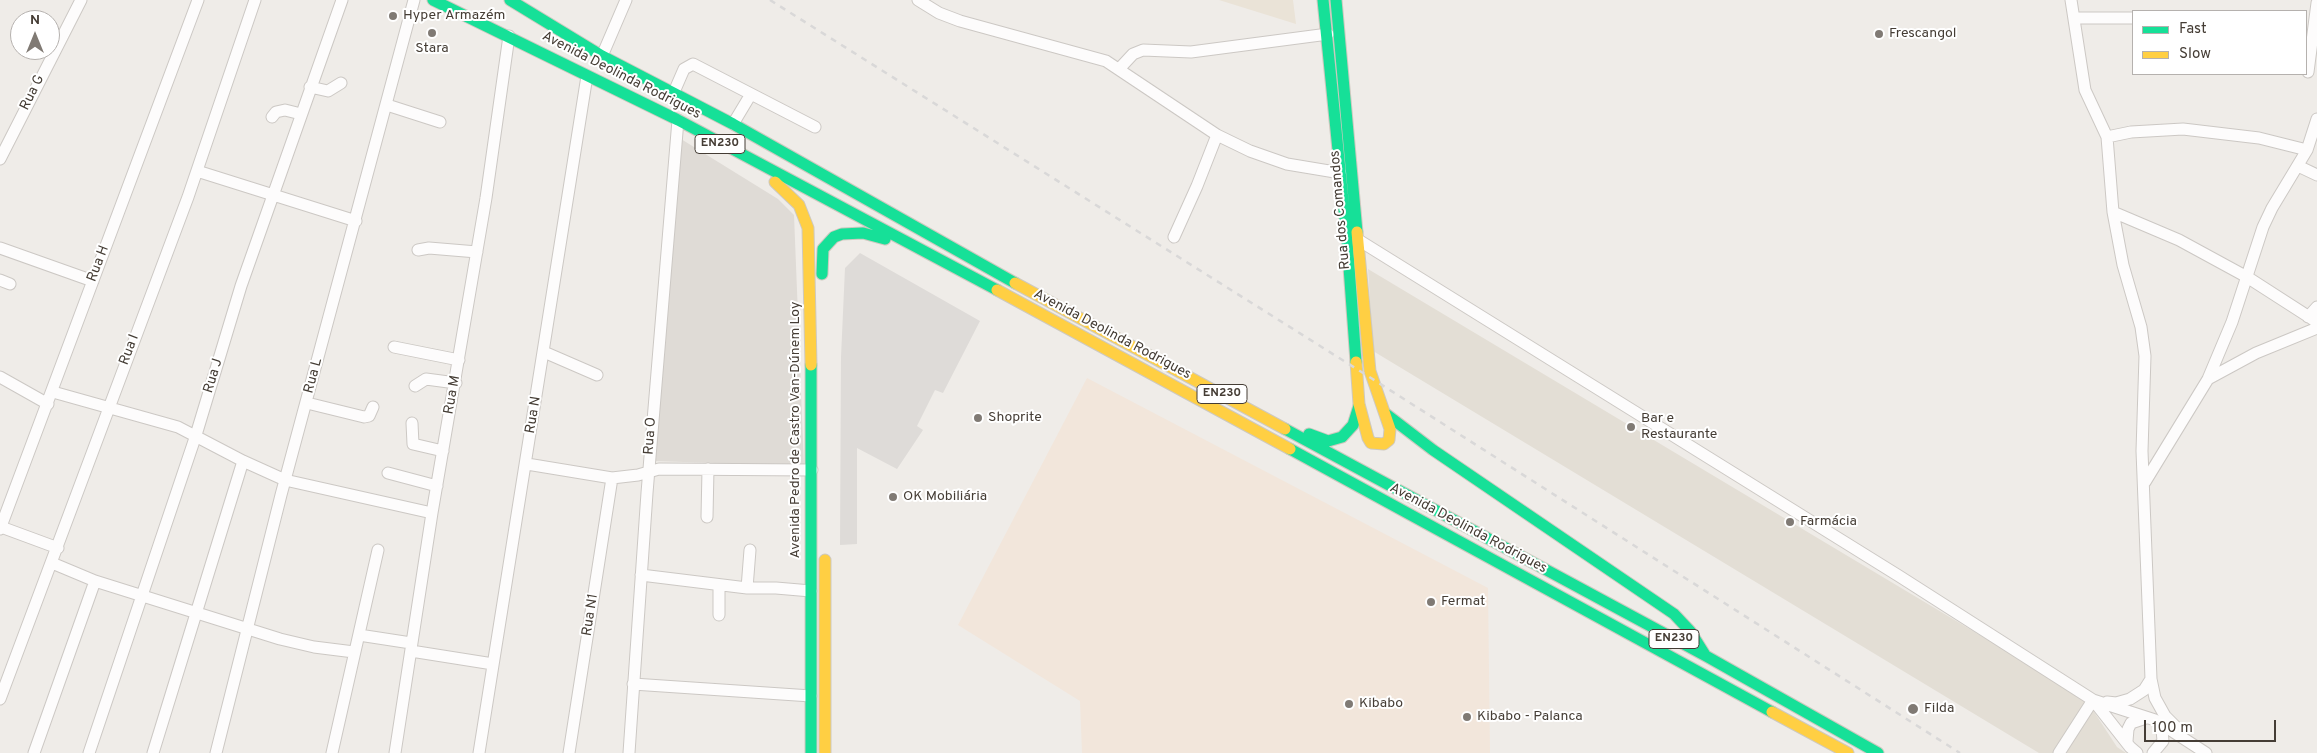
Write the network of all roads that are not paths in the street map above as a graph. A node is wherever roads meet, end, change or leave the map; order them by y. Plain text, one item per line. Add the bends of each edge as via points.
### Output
1 (80, 0) edge
2 (198, 0) edge
3 (255, 0) edge
4 (342, 0) edge
5 (414, 0) edge
6 (433, 0) edge
7 (626, 0) edge
8 (918, 0) edge
9 (1323, 0) edge
10 (1336, 0) edge
11 (2071, 0) edge
12 (516, 2) edge
13 (2317, 3) edge
14 (2074, 18) junction
15 (2132, 18) edge
16 (1328, 34) junction
17 (509, 36) junction
18 (602, 56) junction
19 (1119, 69) junction
20 (2310, 74) edge
21 (587, 76) junction
22 (341, 83) dead end
23 (310, 87) junction
24 (674, 92) junction
25 (751, 94) junction
26 (387, 105) junction
27 (300, 114) junction
28 (272, 116) dead end
29 (2317, 119) edge
30 (678, 120) junction
31 (440, 122) dead end
32 (734, 124) junction
33 (815, 128) dead end
34 (1217, 135) junction
35 (2107, 136) junction
36 (724, 147) junction
37 (2307, 150) junction
38 (0, 159) edge
39 (2298, 166) junction
40 (197, 170) junction
41 (1341, 173) junction
42 (2317, 175) edge
43 (273, 193) junction
44 (2113, 212) junction
45 (356, 221) junction
46 (1174, 237) dead end
47 (1360, 241) junction
48 (912, 246) junction
49 (0, 248) edge
50 (418, 250) dead end
51 (477, 252) junction
52 (2247, 277) junction
53 (92, 281) junction
54 (822, 282) dead end
55 (2317, 307) edge
56 (2312, 319) edge
57 (2317, 328) edge
58 (394, 347) dead end
59 (544, 352) junction
60 (459, 360) junction
61 (597, 374) dead end
62 (0, 377) edge
63 (2208, 379) junction
64 (456, 383) junction
65 (415, 386) dead end
66 (53, 392) junction
67 (307, 403) junction
68 (48, 404) junction
69 (1359, 404) junction
70 (373, 406) dead end
71 (109, 407) junction
72 (1260, 414) junction
73 (1386, 414) junction
74 (412, 423) dead end
75 (196, 435) junction
76 (443, 451) junction
77 (243, 461) junction
78 (527, 464) junction
79 (708, 469) junction
80 (820, 471) junction
81 (649, 472) junction
82 (388, 473) dead end
83 (612, 478) junction
84 (285, 480) junction
85 (2145, 482) junction
86 (437, 486) junction
87 (432, 513) junction
88 (707, 517) dead end
89 (0, 528) edge
90 (825, 544) dead end
91 (58, 548) junction
92 (378, 550) dead end
93 (750, 550) dead end
94 (52, 564) junction
95 (641, 575) junction
96 (95, 581) junction
97 (719, 585) junction
98 (747, 588) junction
99 (812, 591) junction
100 (141, 596) junction
101 (196, 613) junction
102 (719, 615) dead end
103 (248, 629) junction
104 (359, 635) junction
105 (411, 647) junction
106 (354, 652) junction
107 (1706, 656) junction
108 (493, 664) junction
109 (2151, 679) junction
110 (633, 684) junction
111 (811, 696) junction
112 (0, 699) edge
113 (2130, 699) junction
114 (2093, 700) junction
115 (2124, 710) junction
116 (2152, 719) junction
117 (2127, 742) junction
118 (2201, 750) edge
119 (34, 753) edge
120 (89, 753) edge
121 (153, 753) edge
122 (216, 753) edge
123 (332, 753) edge
124 (395, 753) edge
125 (479, 753) edge
126 (569, 753) edge
127 (629, 753) edge
128 (811, 753) edge
129 (825, 753) edge
130 (1848, 753) edge
131 (1878, 753) edge
132 (2059, 753) edge
133 (2136, 753) edge
134 (2152, 753) edge

1 - 38 street, Rua G
2 - 53 street, Rua H
3 - 40 street, Rua I
4 - 23 street, Rua J
5 - 26 street, Rua L
6 - 17 main road, Avenida Deolinda Rodrigues / EN230
7 - 18 street
8 - 19 street via 960,21 1093,56
9 - 16 main road, Rua dos Comandos
10 - 47 main road, Rua dos Comandos
11 - 14 street
12 - 18 main road, Avenida Deolinda Rodrigues / EN230
13 - 20 street
14 - 15 street
14 - 35 street via 2086,95
16 - 19 street via 1191,52 1143,50 1133,54
16 - 41 main road, Rua dos Comandos
17 - 21 main road, Avenida Deolinda Rodrigues / EN230
17 - 51 street, Rua M
18 - 24 main road, Avenida Deolinda Rodrigues / EN230
19 - 34 street
21 - 30 main road, Avenida Deolinda Rodrigues / EN230
21 - 59 street, Rua N
22 - 23 street via 328,90
23 - 27 street, Rua J
24 - 25 street via 684,69 693,64
24 - 32 main road, Avenida Deolinda Rodrigues / EN230
25 - 32 street
25 - 33 street
26 - 31 street
26 - 45 street, Rua L
27 - 28 street via 285,110
27 - 43 street, Rua J
29 - 37 street
30 - 36 main road, Avenida Deolinda Rodrigues / EN230
30 - 81 street, Rua O
32 - 72 main road, Avenida Deolinda Rodrigues / EN230 via 968,258
34 - 41 street via 1270,159 1309,170
34 - 46 street
35 - 37 street via 2183,129 2258,138
35 - 44 street
36 - 48 main road, Avenida Deolinda Rodrigues / EN230
36 - 80 main road, Avenida Pedro de Castro Van-Dúnem Loy via 789,194 799,205 808,228
37 - 39 street
39 - 42 street
39 - 52 street via 2263,227
40 - 43 street
40 - 71 street, Rua I
41 - 69 main road, Rua dos Comandos
43 - 45 street
43 - 75 street, Rua J
44 - 52 street via 2179,240
44 - 85 street via 2145,356 2142,432
45 - 67 street, Rua L
47 - 73 main road, Rua dos Comandos via 1371,378
47 - 114 street
48 - 54 main road via 863,233 834,237 821,253
48 - 130 main road, Avenida Deolinda Rodrigues / EN230
49 - 53 street
50 - 51 street
51 - 60 street, Rua M
52 - 56 street
52 - 63 street
53 - 66 street, Rua H
55 - 56 street
57 - 63 street via 2256,353
58 - 60 street
59 - 61 street
59 - 78 street, Rua N
60 - 64 street, Rua M
62 - 68 street
63 - 85 street
64 - 65 street via 426,379
64 - 76 street, Rua M
66 - 68 street, Rua H
66 - 71 street
67 - 70 street via 364,417 369,416
67 - 84 street, Rua L
68 - 89 street, Rua H
69 - 72 main road via 1350,430 1334,440 1324,440
69 - 73 main road via 1371,443 1384,444 1389,440
71 - 75 street
71 - 91 street, Rua I
72 - 107 main road, Avenida Deolinda Rodrigues / EN230
73 - 107 main road via 1433,450 1674,614
74 - 76 street via 413,444
75 - 77 street
75 - 100 street, Rua J
76 - 86 street, Rua M
77 - 84 street
77 - 101 street
78 - 83 street
78 - 108 street, Rua N
79 - 80 street
79 - 81 street
79 - 88 street
80 - 99 main road, Avenida Pedro de Castro Van-Dúnem Loy
81 - 83 street
81 - 95 street, Rua O
82 - 86 street
83 - 126 street, Rua N1
84 - 87 street
84 - 103 street, Rua L
85 - 109 street
86 - 87 street, Rua M
87 - 105 street, Rua M
89 - 91 street
90 - 129 main road, Avenida Pedro de Castro Van-Dúnem Loy
91 - 94 street, Rua I
92 - 104 street
93 - 98 street
94 - 96 street
94 - 112 street, Rua I
95 - 97 street
95 - 110 street, Rua O
96 - 100 street
96 - 119 street
97 - 98 street
97 - 102 street
98 - 99 street
99 - 111 main road, Avenida Pedro de Castro Van-Dúnem Loy
100 - 101 street
100 - 120 street, Rua J
101 - 103 street
101 - 121 street
103 - 106 street via 314,648
103 - 122 street, Rua L
104 - 105 street
104 - 106 street
105 - 108 street
105 - 124 street, Rua M
106 - 123 street
107 - 131 main road, Avenida Deolinda Rodrigues / EN230
108 - 125 street, Rua N
109 - 113 street via 2144,690
109 - 118 street via 2155,698 2165,716
110 - 111 street
110 - 127 street, Rua O
111 - 128 main road, Avenida Pedro de Castro Van-Dúnem Loy
113 - 114 street via 2116,703
113 - 115 street
114 - 115 street
114 - 117 street
114 - 132 street
115 - 116 street
115 - 117 street via 2122,720
116 - 117 street via 2142,718 2131,723
116 - 118 street
116 - 134 street via 2160,724 2164,735 2160,746
117 - 133 street

